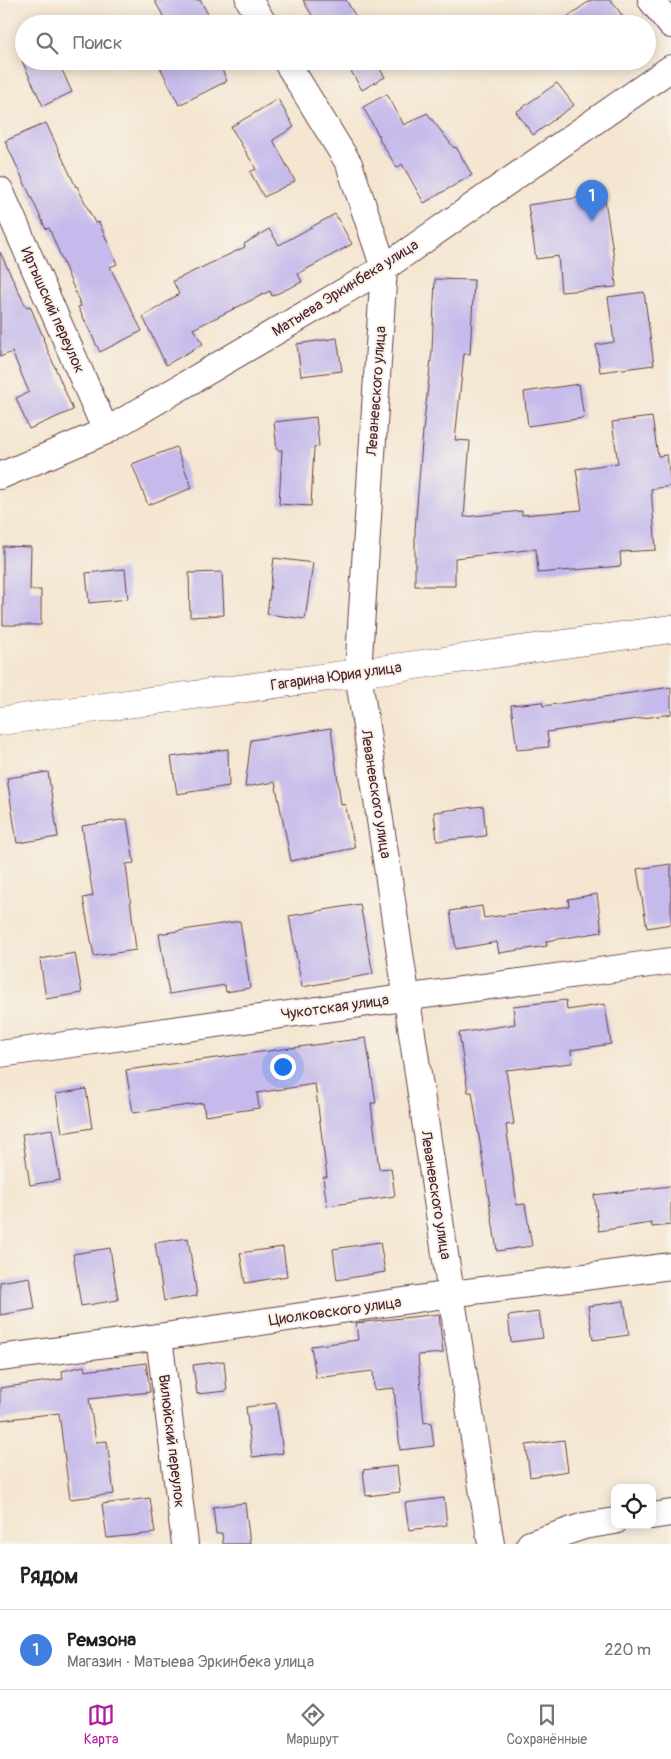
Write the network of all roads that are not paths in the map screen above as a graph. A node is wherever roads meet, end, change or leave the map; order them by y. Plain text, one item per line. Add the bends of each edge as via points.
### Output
1 (249, 0) edge
2 (651, 0) edge
3 (258, 15) edge
4 (671, 25) edge
5 (671, 68) edge
6 (291, 70) edge
7 (0, 190) edge
8 (384, 268) junction
9 (106, 431) junction
10 (0, 476) edge
11 (671, 629) edge
12 (358, 673) junction
13 (0, 721) edge
14 (671, 961) edge
15 (407, 997) junction
16 (0, 1054) edge
17 (671, 1266) edge
18 (451, 1294) junction
19 (159, 1337) junction
20 (0, 1358) edge
21 (611, 1522) edge
22 (185, 1544) edge
23 (491, 1544) edge
24 (530, 1544) edge

1 - 3 street
2 - 4 street
5 - 8 street, Матыева Эркинбека улица
6 - 8 street, Леваневского улица via 348,164
7 - 9 street, Иртышский переулок
8 - 9 street, Матыева Эркинбека улица
8 - 12 street, Леваневского улица
9 - 10 street, Матыева Эркинбека улица
11 - 12 main road, Гагарина Юрия улица
12 - 13 main road, Гагарина Юрия улица
12 - 15 street, Леваневского улица
14 - 15 street, Чукотская улица
15 - 16 street, Чукотская улица
15 - 18 street, Леваневского улица
17 - 18 street, Циолковского улица
18 - 19 street, Циолковского улица
18 - 23 street, Леваневского улица
19 - 20 street, Циолковского улица
19 - 22 street, Вилюйский переулок
21 - 24 street via 584,1526

